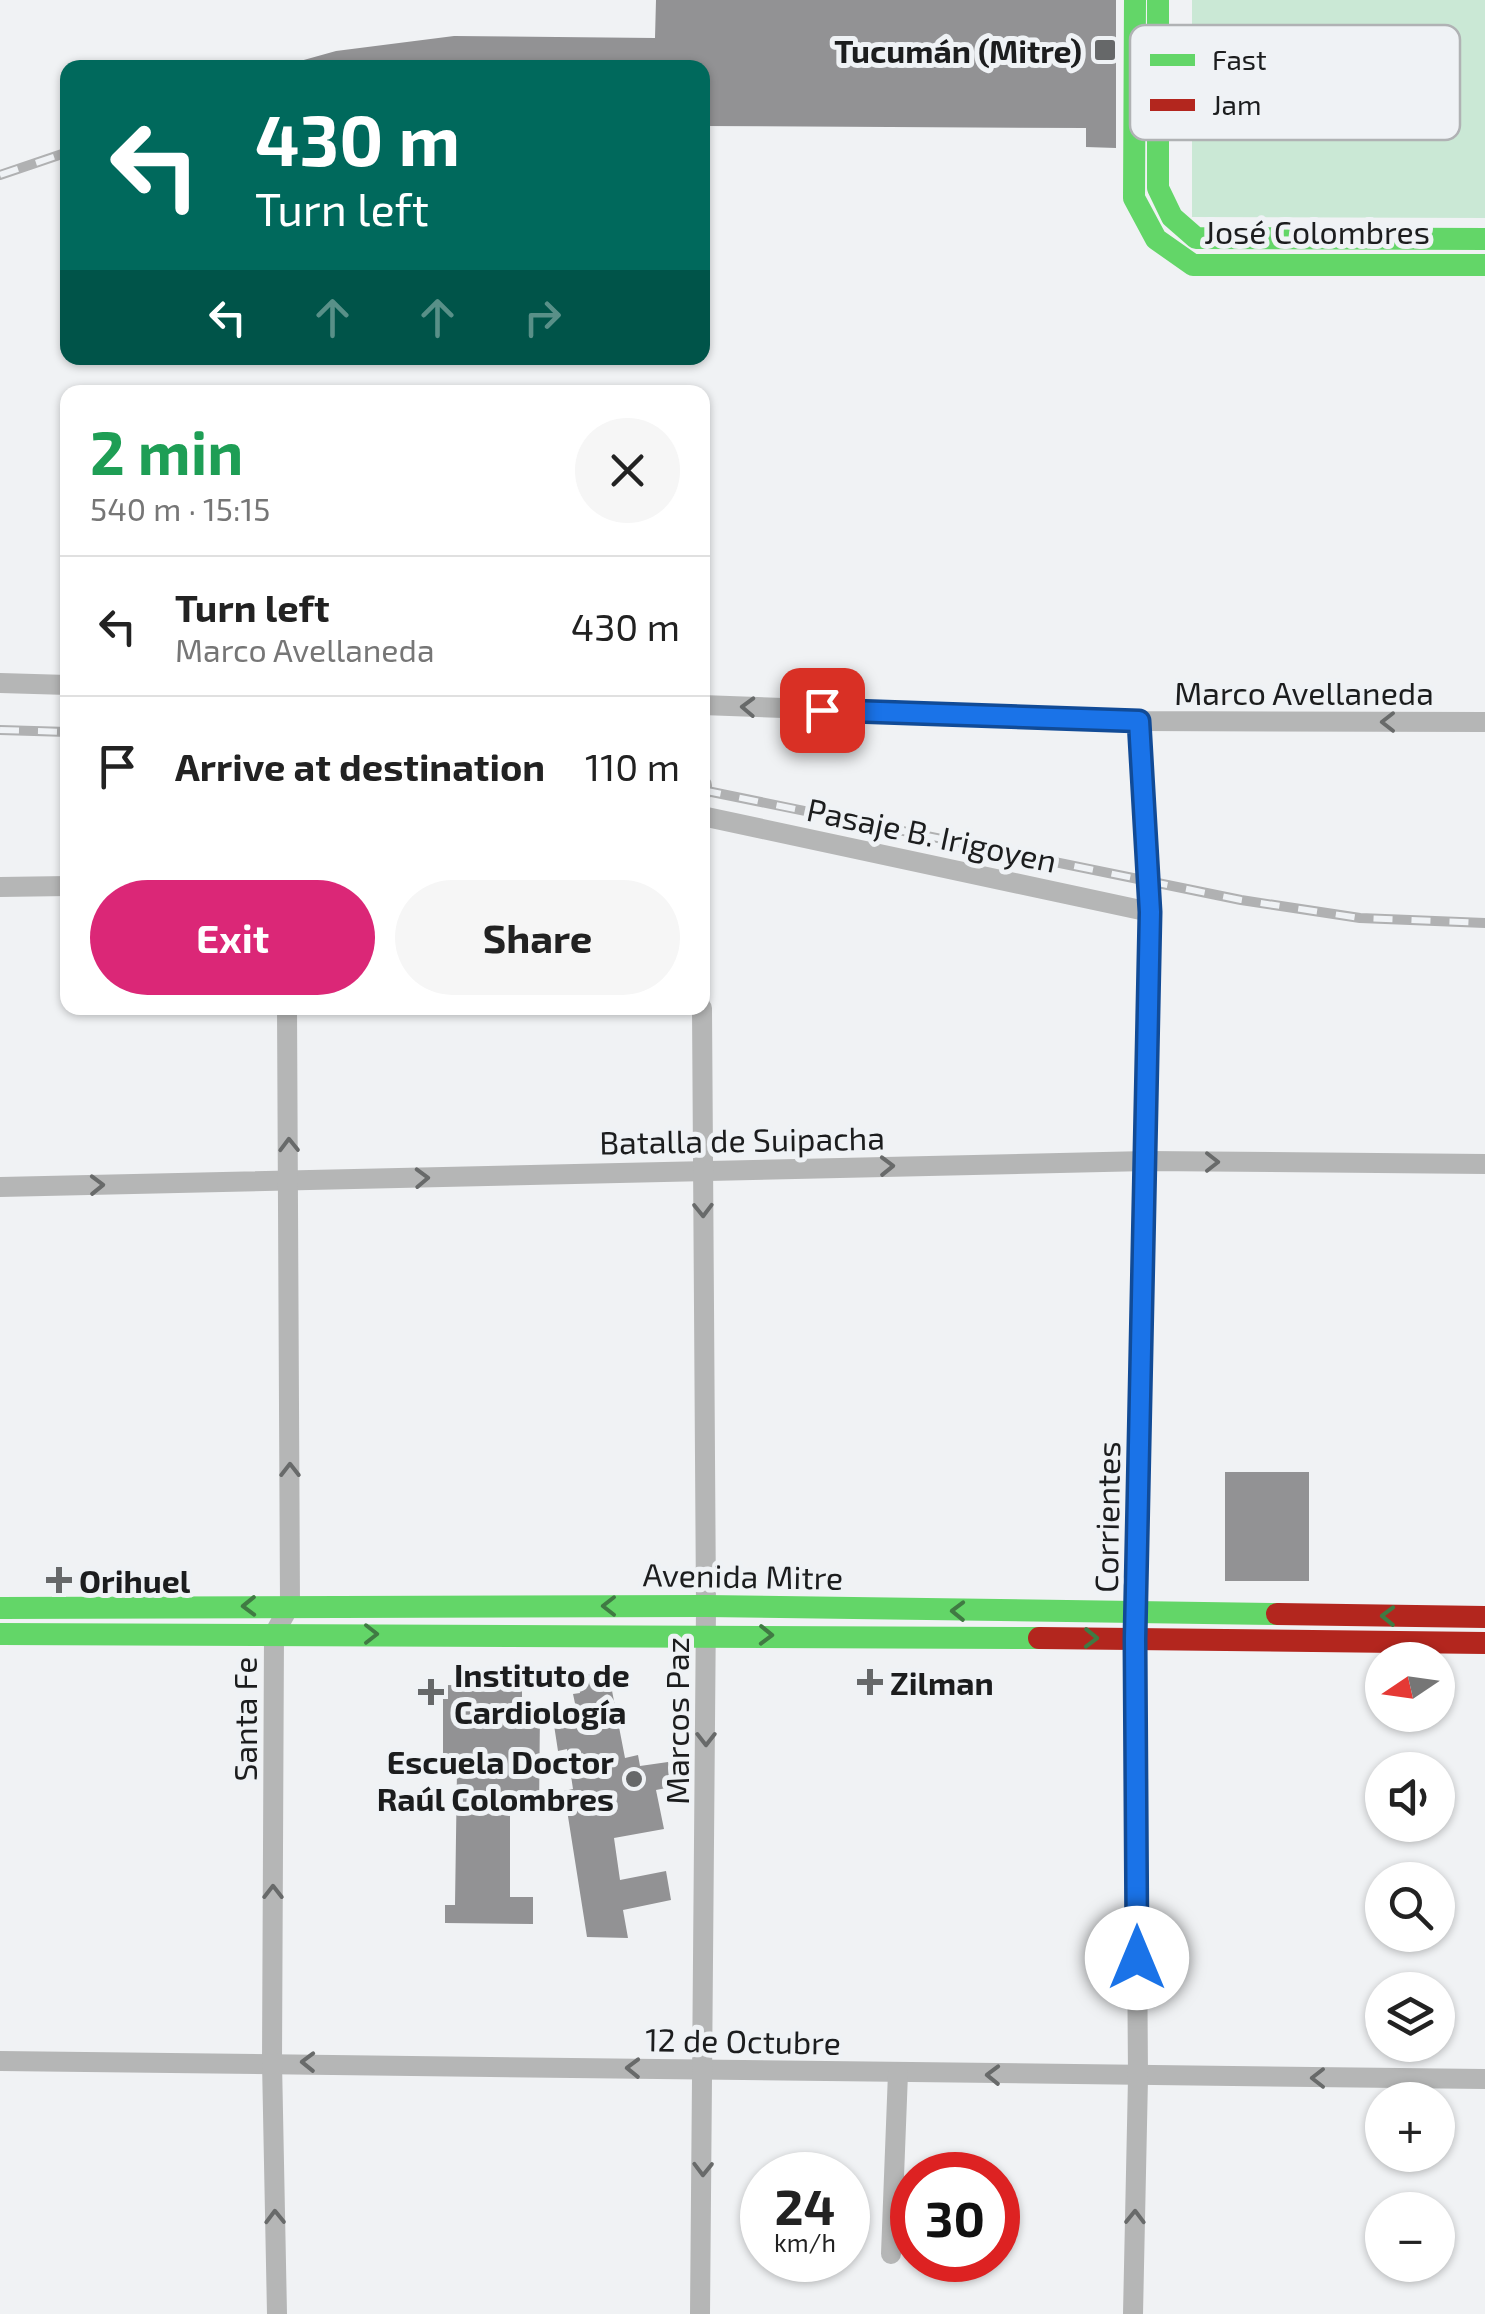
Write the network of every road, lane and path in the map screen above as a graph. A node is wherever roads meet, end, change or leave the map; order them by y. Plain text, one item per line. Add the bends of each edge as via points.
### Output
1 (1135, 0) edge
2 (1135, 25) edge
3 (1134, 140) edge
4 (1158, 140) edge
5 (1485, 239) edge
6 (1485, 265) edge
7 (0, 683) edge
8 (60, 685) edge
9 (710, 705) edge
10 (1139, 721) junction
11 (1485, 722) edge
12 (710, 818) edge
13 (60, 886) edge
14 (0, 887) edge
15 (1150, 912) junction
16 (287, 1015) edge
17 (702, 1015) edge
18 (1147, 1161) junction
19 (1485, 1164) edge
20 (702, 1169) junction
21 (290, 1182) junction
22 (0, 1187) edge
23 (290, 1605) junction
24 (706, 1606) junction
25 (0, 1608) edge
26 (1136, 1614) junction
27 (1485, 1617) edge
28 (0, 1634) edge
29 (274, 1634) junction
30 (706, 1634) junction
31 (1135, 1639) junction
32 (1485, 1643) edge
33 (0, 2060) edge
34 (272, 2062) junction
35 (705, 2069) junction
36 (898, 2074) junction
37 (1138, 2078) junction
38 (1485, 2079) edge
39 (895, 2152) edge
40 (277, 2314) edge
41 (700, 2314) edge
42 (1133, 2314) edge

1 - 2 main road, José Colombres
3 - 6 main road, José Colombres via 1134,198 1156,242 1193,265
4 - 5 main road, José Colombres via 1158,188 1166,210 1196,238
7 - 8 street
10 -> 9 street, Marco Avellaneda
11 -> 10 street, Marco Avellaneda
10 - 15 street, Corrientes
12 - 15 street, Pasaje B. Irigoyen
13 - 14 street
15 - 18 street, Corrientes
21 -> 16 street, Santa Fe
17 - 20 street, Marcos Paz
18 -> 19 street, Batalla de Suipacha
20 -> 18 street, Batalla de Suipacha
18 - 26 street, Corrientes
21 -> 20 street, Batalla de Suipacha
20 -> 24 street, Marcos Paz
22 -> 21 street, Batalla de Suipacha
23 -> 21 street, Santa Fe
24 -> 23 main road, Avenida Mitre
23 -> 25 main road, Avenida Mitre
23 - 29 street, Santa Fe
26 -> 24 main road, Avenida Mitre
24 - 30 street, Marcos Paz
27 -> 26 main road, Avenida Mitre
26 - 31 street, Corrientes
28 - 29 main road, Avenida Mitre
29 -> 30 main road, Avenida Mitre
34 -> 29 street, Santa Fe
30 -> 31 main road, Avenida Mitre
30 -> 35 street, Marcos Paz
31 - 32 main road, Avenida Mitre
31 - 37 street, Corrientes
33 - 34 street, 12 de Octubre
35 -> 34 street, 12 de Octubre
40 -> 34 street, Santa Fe
35 - 36 street, 12 de Octubre
35 -> 41 street, Marcos Paz
37 -> 36 street, 12 de Octubre
36 - 39 street
38 -> 37 street, 12 de Octubre
42 -> 37 street, Corrientes

